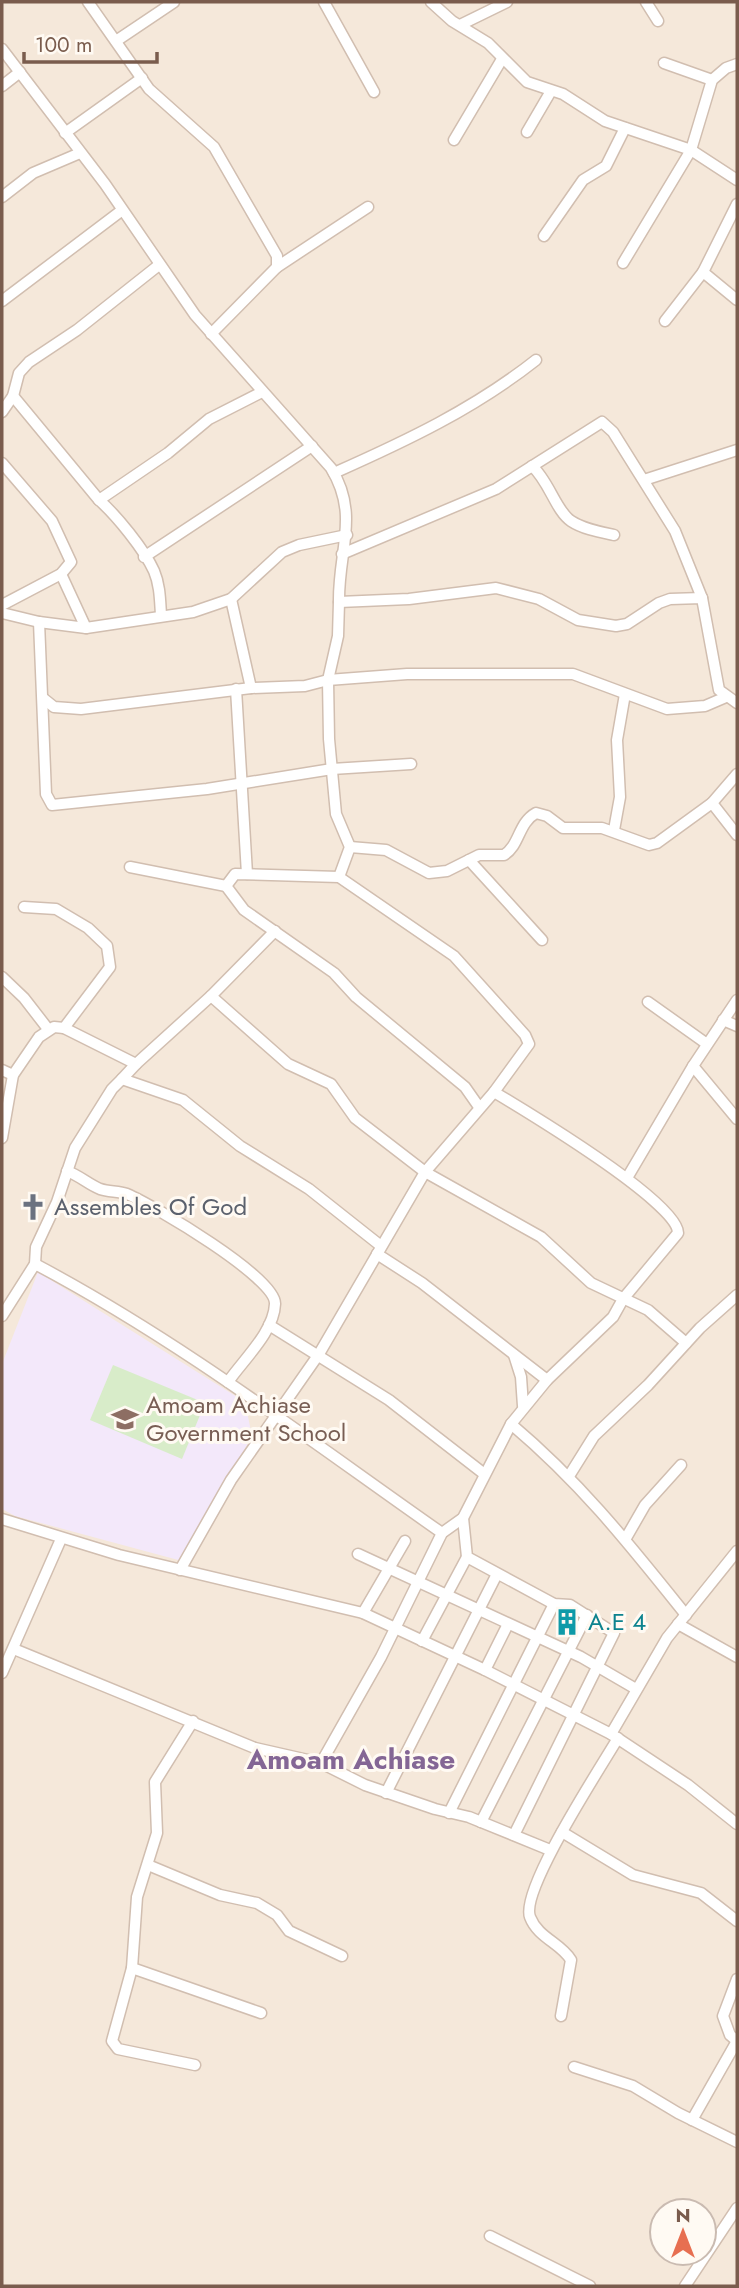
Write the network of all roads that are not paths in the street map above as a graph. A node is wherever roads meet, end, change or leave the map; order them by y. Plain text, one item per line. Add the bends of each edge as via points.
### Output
1 (88, 2) edge
2 (174, 2) edge
3 (324, 2) edge
4 (431, 2) edge
5 (507, 2) edge
6 (646, 2) edge
7 (658, 21) dead end
8 (460, 25) junction
9 (116, 41) junction
10 (2, 49) edge
11 (502, 59) junction
12 (664, 63) dead end
13 (737, 64) edge
14 (20, 72) junction
15 (142, 78) junction
16 (712, 80) junction
17 (2, 86) edge
18 (374, 92) dead end
19 (551, 92) junction
20 (625, 128) junction
21 (527, 132) dead end
22 (65, 133) junction
23 (454, 140) dead end
24 (691, 150) junction
25 (80, 153) junction
26 (737, 180) edge
27 (2, 197) edge
28 (737, 204) edge
29 (368, 207) dead end
30 (121, 211) junction
31 (544, 236) dead end
32 (623, 263) dead end
33 (159, 265) junction
34 (277, 267) junction
35 (703, 272) junction
36 (737, 300) edge
37 (2, 301) edge
38 (665, 321) dead end
39 (211, 334) junction
40 (536, 360) dead end
41 (262, 392) junction
42 (13, 396) junction
43 (2, 412) edge
44 (312, 446) junction
45 (737, 450) edge
46 (2, 463) edge
47 (532, 466) junction
48 (334, 473) junction
49 (644, 480) junction
50 (99, 500) junction
51 (347, 535) junction
52 (614, 535) dead end
53 (342, 554) junction
54 (144, 557) junction
55 (61, 574) junction
56 (702, 598) junction
57 (231, 599) junction
58 (339, 602) junction
59 (2, 605) edge
60 (2, 613) edge
61 (160, 615) junction
62 (39, 622) junction
63 (86, 628) junction
64 (328, 680) junction
65 (251, 688) junction
66 (236, 690) junction
67 (625, 694) junction
68 (726, 697) junction
69 (44, 699) junction
70 (737, 703) edge
71 (411, 764) dead end
72 (332, 769) junction
73 (737, 774) edge
74 (241, 781) junction
75 (712, 803) junction
76 (614, 830) junction
77 (737, 835) edge
78 (350, 847) junction
79 (469, 860) junction
80 (130, 867) dead end
81 (247, 874) junction
82 (338, 877) junction
83 (226, 886) junction
84 (24, 907) dead end
85 (275, 931) junction
86 (542, 940) dead end
87 (2, 977) edge
88 (211, 996) junction
89 (737, 1000) edge
90 (648, 1002) dead end
91 (723, 1020) junction
92 (737, 1026) edge
93 (64, 1028) junction
94 (48, 1029) junction
95 (706, 1044) junction
96 (136, 1063) junction
97 (693, 1066) junction
98 (2, 1070) edge
99 (13, 1075) junction
100 (122, 1079) junction
101 (494, 1092) junction
102 (479, 1107) junction
103 (737, 1119) edge
104 (2, 1138) edge
105 (67, 1171) junction
106 (425, 1172) junction
107 (627, 1178) junction
108 (379, 1250) junction
109 (35, 1264) junction
110 (737, 1295) edge
111 (623, 1299) junction
112 (2, 1316) edge
113 (269, 1325) junction
114 (686, 1343) junction
115 (513, 1353) junction
116 (319, 1354) junction
117 (547, 1380) junction
118 (228, 1382) junction
119 (523, 1406) junction
120 (276, 1416) junction
121 (511, 1424) junction
122 (681, 1465) dead end
123 (484, 1473) junction
124 (569, 1476) junction
125 (463, 1518) junction
126 (2, 1519) edge
127 (442, 1533) junction
128 (626, 1538) junction
129 (61, 1539) junction
130 (405, 1541) dead end
131 (737, 1551) edge
132 (358, 1554) dead end
133 (467, 1557) junction
134 (180, 1570) junction
135 (388, 1571) junction
136 (497, 1574) junction
137 (418, 1585) junction
138 (445, 1597) junction
139 (554, 1604) junction
140 (478, 1612) junction
141 (363, 1613) junction
142 (587, 1615) junction
143 (686, 1615) junction
144 (678, 1624) junction
145 (507, 1626) junction
146 (396, 1629) junction
147 (538, 1638) junction
148 (422, 1641) junction
149 (14, 1649) junction
150 (567, 1653) junction
151 (455, 1657) junction
152 (737, 1657) edge
153 (597, 1665) junction
154 (485, 1670) junction
155 (2, 1673) edge
156 (515, 1685) junction
157 (636, 1689) junction
158 (544, 1700) junction
159 (571, 1715) junction
160 (193, 1721) junction
161 (615, 1736) junction
162 (321, 1763) junction
163 (386, 1793) junction
164 (449, 1813) junction
165 (481, 1822) junction
166 (737, 1824) edge
167 (562, 1832) junction
168 (513, 1835) junction
169 (550, 1850) junction
170 (148, 1865) junction
171 (737, 1921) edge
172 (342, 1956) dead end
173 (132, 1968) junction
174 (737, 1979) edge
175 (261, 2013) dead end
176 (561, 2016) dead end
177 (737, 2041) edge
178 (195, 2066) dead end
179 (574, 2067) dead end
180 (692, 2120) junction
181 (737, 2142) edge
182 (737, 2208) edge
183 (490, 2236) dead end
184 (590, 2286) edge
185 (685, 2286) edge

1 - 9 street
2 - 9 street
3 - 18 street
4 - 8 street
5 - 8 street
6 - 7 street
8 - 11 street via 488,43
9 - 15 street
10 - 14 street
11 - 19 street via 527,82
11 - 23 street
12 - 16 street
13 - 16 street
14 - 17 street
14 - 22 street
15 - 22 street
15 - 34 street via 163,104 214,147 277,257
16 - 24 street
19 - 20 street
19 - 21 street
20 - 24 street
20 - 31 street via 606,166 583,180
22 - 25 street
24 - 26 street
24 - 32 street
25 - 27 street via 33,173
25 - 30 street
28 - 35 street
29 - 34 street
30 - 33 street
30 - 37 street
33 - 39 street
33 - 42 street via 29,362 19,373
34 - 39 street
35 - 36 street
35 - 38 street
39 - 41 street
40 - 48 street via 495,393
41 - 44 street
41 - 50 street via 209,418 168,453
42 - 43 street
42 - 50 street
44 - 48 street
44 - 54 street
45 - 49 street
46 - 55 street via 62,539 71,562
47 - 49 street via 602,422
47 - 52 street via 546,480 566,517
47 - 53 street via 480,497
48 - 51 street via 345,496
49 - 56 street via 675,531
50 - 54 street
51 - 53 street
51 - 57 street via 282,552
53 - 58 street
54 - 61 street via 157,581
55 - 59 street
55 - 63 street
56 - 58 street via 659,603 616,626 578,620 539,599 496,588
56 - 68 street via 719,691
57 - 61 street via 193,612
57 - 65 street
58 - 64 street via 338,636
60 - 62 street
61 - 63 street
62 - 63 street
62 - 69 street
64 - 65 street via 305,686
64 - 67 street via 573,674
64 - 72 street
65 - 66 street
66 - 69 street via 81,709 54,707
66 - 74 street
67 - 68 street via 667,709 705,706
67 - 76 street via 617,740 620,797
68 - 70 street
69 - 74 street via 46,794 52,805 207,789
71 - 72 street
72 - 74 street
72 - 78 street via 336,814
73 - 75 street
74 - 81 street
75 - 76 street via 657,844 640,844
75 - 77 street
76 - 79 street via 563,828 536,813 520,827 510,852
78 - 79 street via 386,850 429,873 447,871
78 - 82 street
79 - 86 street
80 - 83 street
81 - 82 street
81 - 83 street via 235,874
82 - 101 street via 454,956 526,1035 527,1048
83 - 85 street via 244,910
84 - 93 street via 56,909 107,946 110,967
85 - 88 street
85 - 102 street via 334,973 356,997 465,1087
87 - 94 street
88 - 96 street
88 - 106 street via 288,1064 331,1084 355,1118
89 - 91 street
90 - 95 street
91 - 92 street
91 - 95 street
93 - 94 street
93 - 96 street
94 - 99 street
95 - 97 street
96 - 100 street
97 - 103 street
97 - 107 street
98 - 99 street
99 - 104 street
100 - 105 street via 75,1149
100 - 108 street via 183,1100 240,1146 309,1189
101 - 102 street
101 - 107 street
102 - 106 street
105 - 109 street via 36,1247
105 - 113 street via 165,1214 233,1259 275,1296
106 - 108 street
106 - 111 street via 541,1237 592,1283
107 - 111 street via 679,1229
108 - 115 street
108 - 116 street
109 - 112 street
109 - 118 street via 105,1301
110 - 114 street
111 - 114 street via 648,1311
111 - 117 street via 613,1317
113 - 116 street
113 - 118 street
114 - 124 street via 594,1436
115 - 117 street
115 - 119 street
116 - 120 street
116 - 123 street via 436,1434
117 - 119 street
118 - 120 street
119 - 121 street
120 - 127 street
120 - 134 street via 231,1480
121 - 123 street
121 - 124 street
122 - 128 street via 645,1505
123 - 125 street
124 - 128 street
125 - 127 street
125 - 133 street
126 - 129 street
127 - 137 street
128 - 143 street
129 - 134 street
129 - 149 street
130 - 135 street
131 - 143 street
132 - 135 street
133 - 136 street
133 - 138 street
134 - 141 street
135 - 137 street
135 - 141 street
136 - 139 street
136 - 140 street
137 - 138 street
137 - 146 street
138 - 140 street
138 - 148 street
139 - 142 street via 570,1605
139 - 147 street
140 - 145 street
140 - 151 street
141 - 146 street
142 - 150 street
142 - 153 street via 614,1633
143 - 144 street
144 - 152 street
144 - 157 street
145 - 147 street
145 - 154 street
146 - 148 street
146 - 162 street
147 - 150 street
147 - 156 street
148 - 151 street
149 - 155 street
149 - 160 street
150 - 153 street
150 - 158 street
151 - 154 street
151 - 163 street
153 - 157 street
153 - 159 street
154 - 156 street
156 - 158 street
156 - 164 street
157 - 161 street
158 - 159 street
158 - 165 street
159 - 161 street
159 - 168 street
160 - 162 street via 255,1748
160 - 170 street via 155,1782 157,1833
161 - 166 street
161 - 167 street
162 - 163 street
163 - 164 street
164 - 165 street
165 - 168 street
167 - 169 street
167 - 171 street via 633,1875 701,1893
168 - 169 street
169 - 176 street via 529,1913 539,1932 571,1959
170 - 172 street via 220,1895 257,1903 277,1915 289,1930
170 - 173 street via 137,1897
173 - 175 street
173 - 178 street via 114,2045
174 - 177 street via 723,2016
177 - 180 street
179 - 180 street via 633,2086
180 - 181 street
182 - 185 street
183 - 184 street

